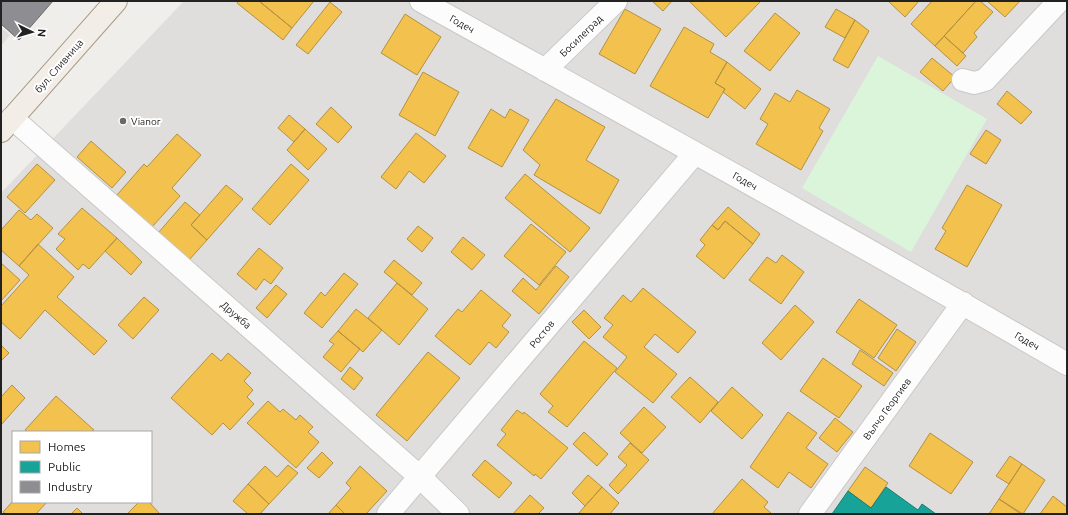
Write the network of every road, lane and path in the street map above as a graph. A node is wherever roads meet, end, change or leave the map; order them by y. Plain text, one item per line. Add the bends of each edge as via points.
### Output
1 (116, 1) edge
2 (421, 1) edge
3 (616, 1) edge
4 (1059, 1) edge
5 (545, 70) junction
6 (963, 80) dead end
7 (7, 125) edge
8 (695, 153) junction
9 (963, 304) junction
10 (1067, 364) edge
11 (420, 477) junction
12 (388, 514) edge
13 (458, 514) edge
14 (810, 514) edge

1 - 7 main road, бул. Сливница
2 - 5 street, Годеч
3 - 5 street, Босилеград
4 - 6 street via 985,80 974,83
5 - 8 street, Годеч
7 - 11 street, Дружба
8 - 9 street, Годеч
8 - 11 street, Ростов
9 - 10 street, Годеч
9 - 14 street, Вълчо Георгиев
11 - 12 street, Ростов
11 - 13 street, Дружба

